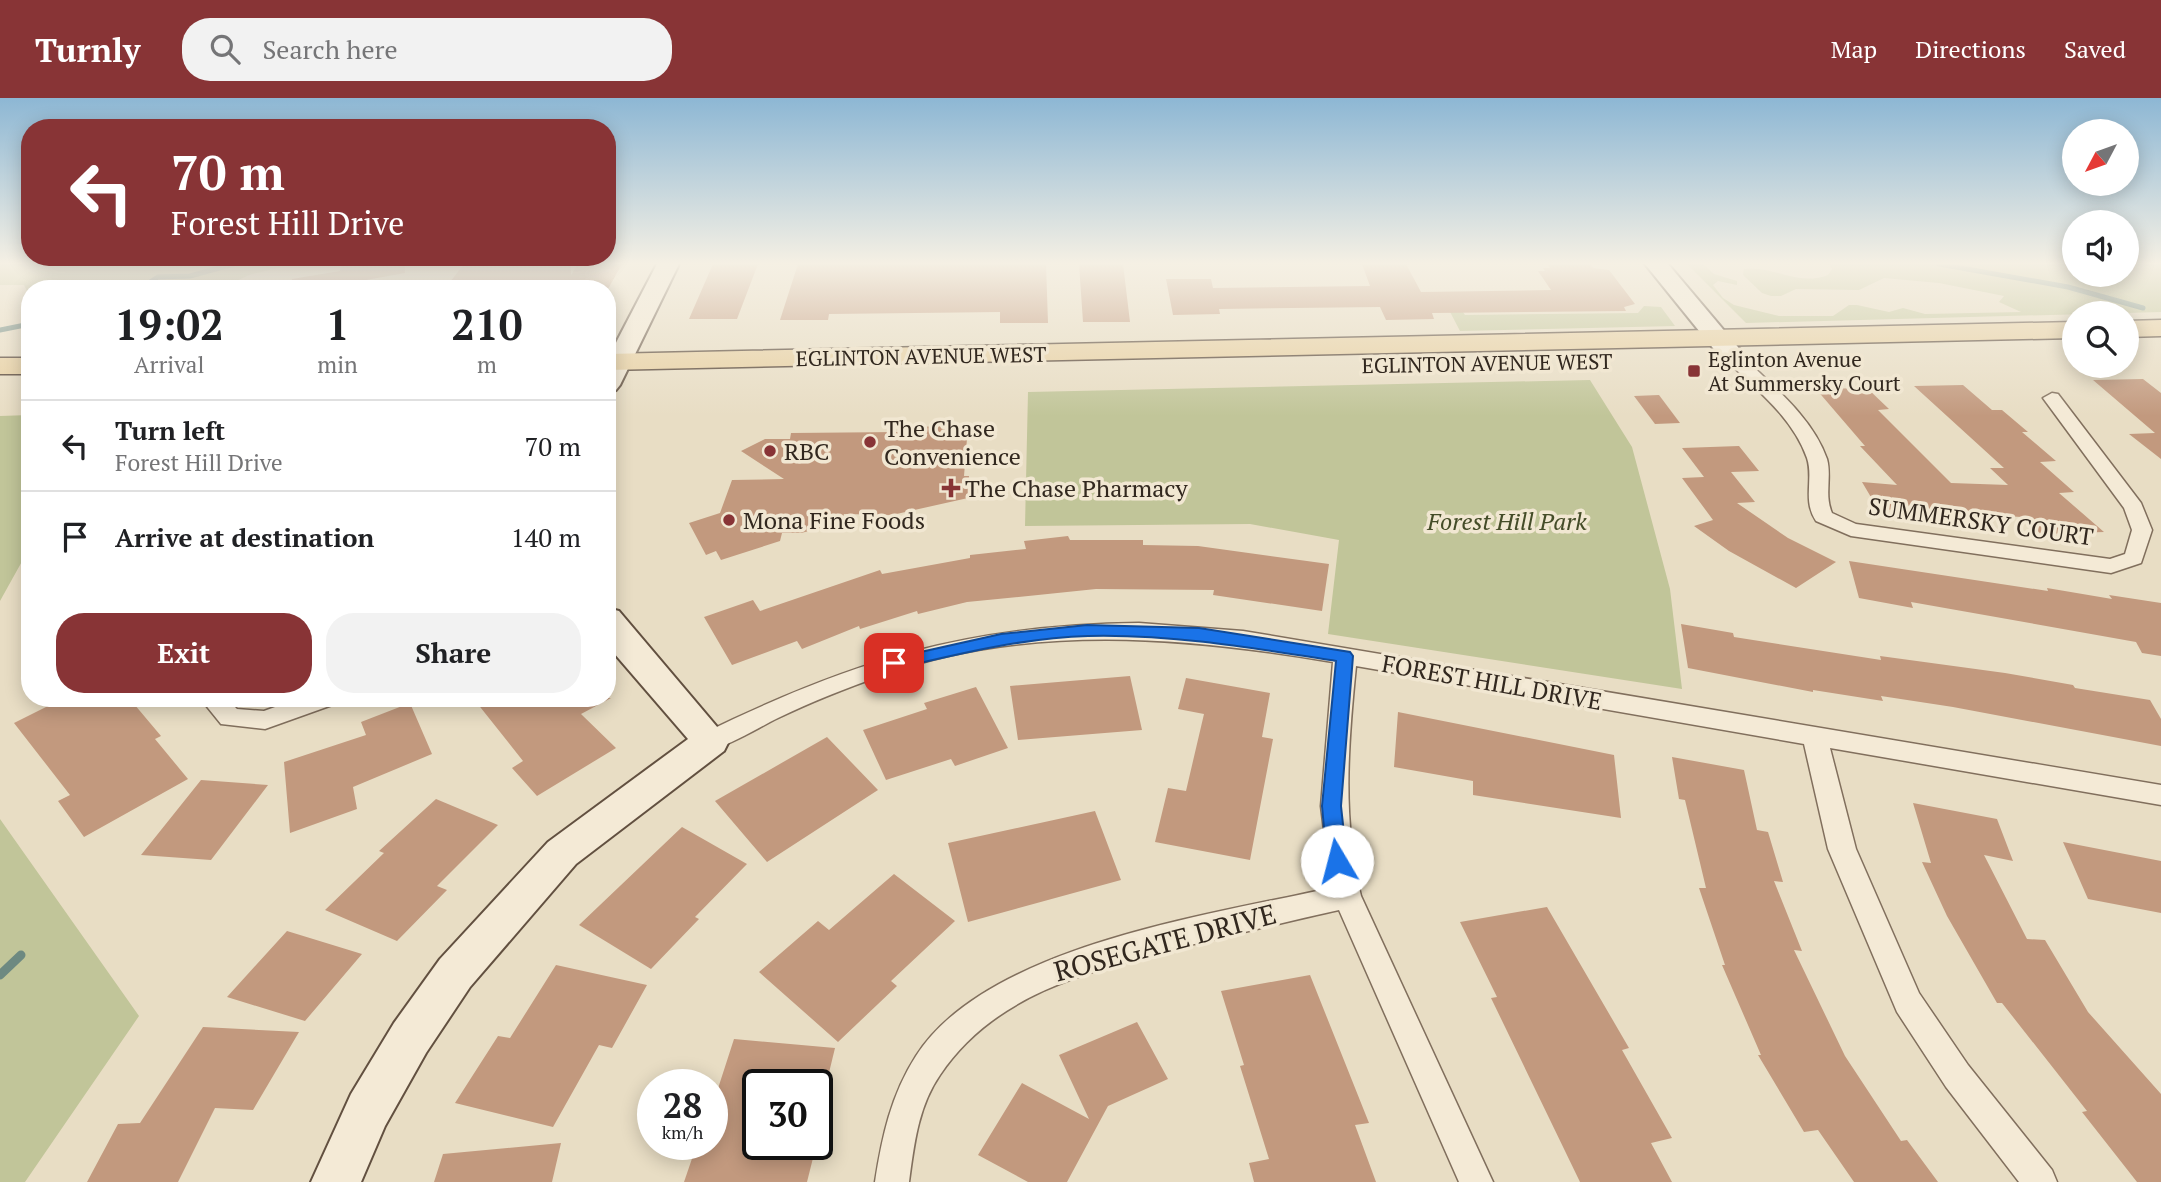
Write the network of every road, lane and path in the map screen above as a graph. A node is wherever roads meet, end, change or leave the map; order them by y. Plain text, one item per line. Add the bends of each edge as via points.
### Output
1 (641, 315) edge
2 (1698, 315) edge
3 (2161, 328) edge
4 (2139, 329) edge
5 (2062, 332) edge
6 (1726, 349) junction
7 (2161, 349) edge
8 (2139, 350) edge
9 (2062, 351) edge
10 (616, 363) edge
11 (0, 366) edge
12 (21, 366) edge
13 (616, 374) edge
14 (21, 387) edge
15 (0, 388) edge
16 (2052, 398) dead end
17 (616, 632) edge
18 (1345, 656) junction
19 (220, 707) edge
20 (302, 707) edge
21 (1815, 737) junction
22 (711, 741) junction
23 (2161, 795) edge
24 (1347, 896) junction
25 (336, 1182) edge
26 (892, 1182) edge
27 (1476, 1182) edge
28 (2040, 1182) edge

1 - 10 street
2 - 6 street
3 - 4 main road
5 - 6 main road, EGLINTON AVENUE WEST
6 - 9 main road, EGLINTON AVENUE WEST
6 - 13 main road, EGLINTON AVENUE WEST
6 - 16 street, SUMMERSKY COURT via 1798,425 1818,461 1815,500 1823,517 1850,530 2122,564 2134,558 2143,530 2134,507
7 - 8 main road
11 - 12 main road
14 - 15 main road
17 - 22 street
18 - 21 street, FOREST HILL DRIVE
18 - 22 street, FOREST HILL DRIVE via 1157,631 1087,631 1001,639 894,663 834,684
18 - 24 street via 1331,806 1337,861
19 - 20 street via 230,718 265,720
21 - 23 street, FOREST HILL DRIVE
21 - 28 street via 1842,849 1908,1002 1956,1076
22 - 25 street, FOREST HILL DRIVE via 562,853 455,972 368,1110
24 - 26 street, ROSEGATE DRIVE via 1081,959 999,996 950,1038 927,1069 908,1104
24 - 27 street

